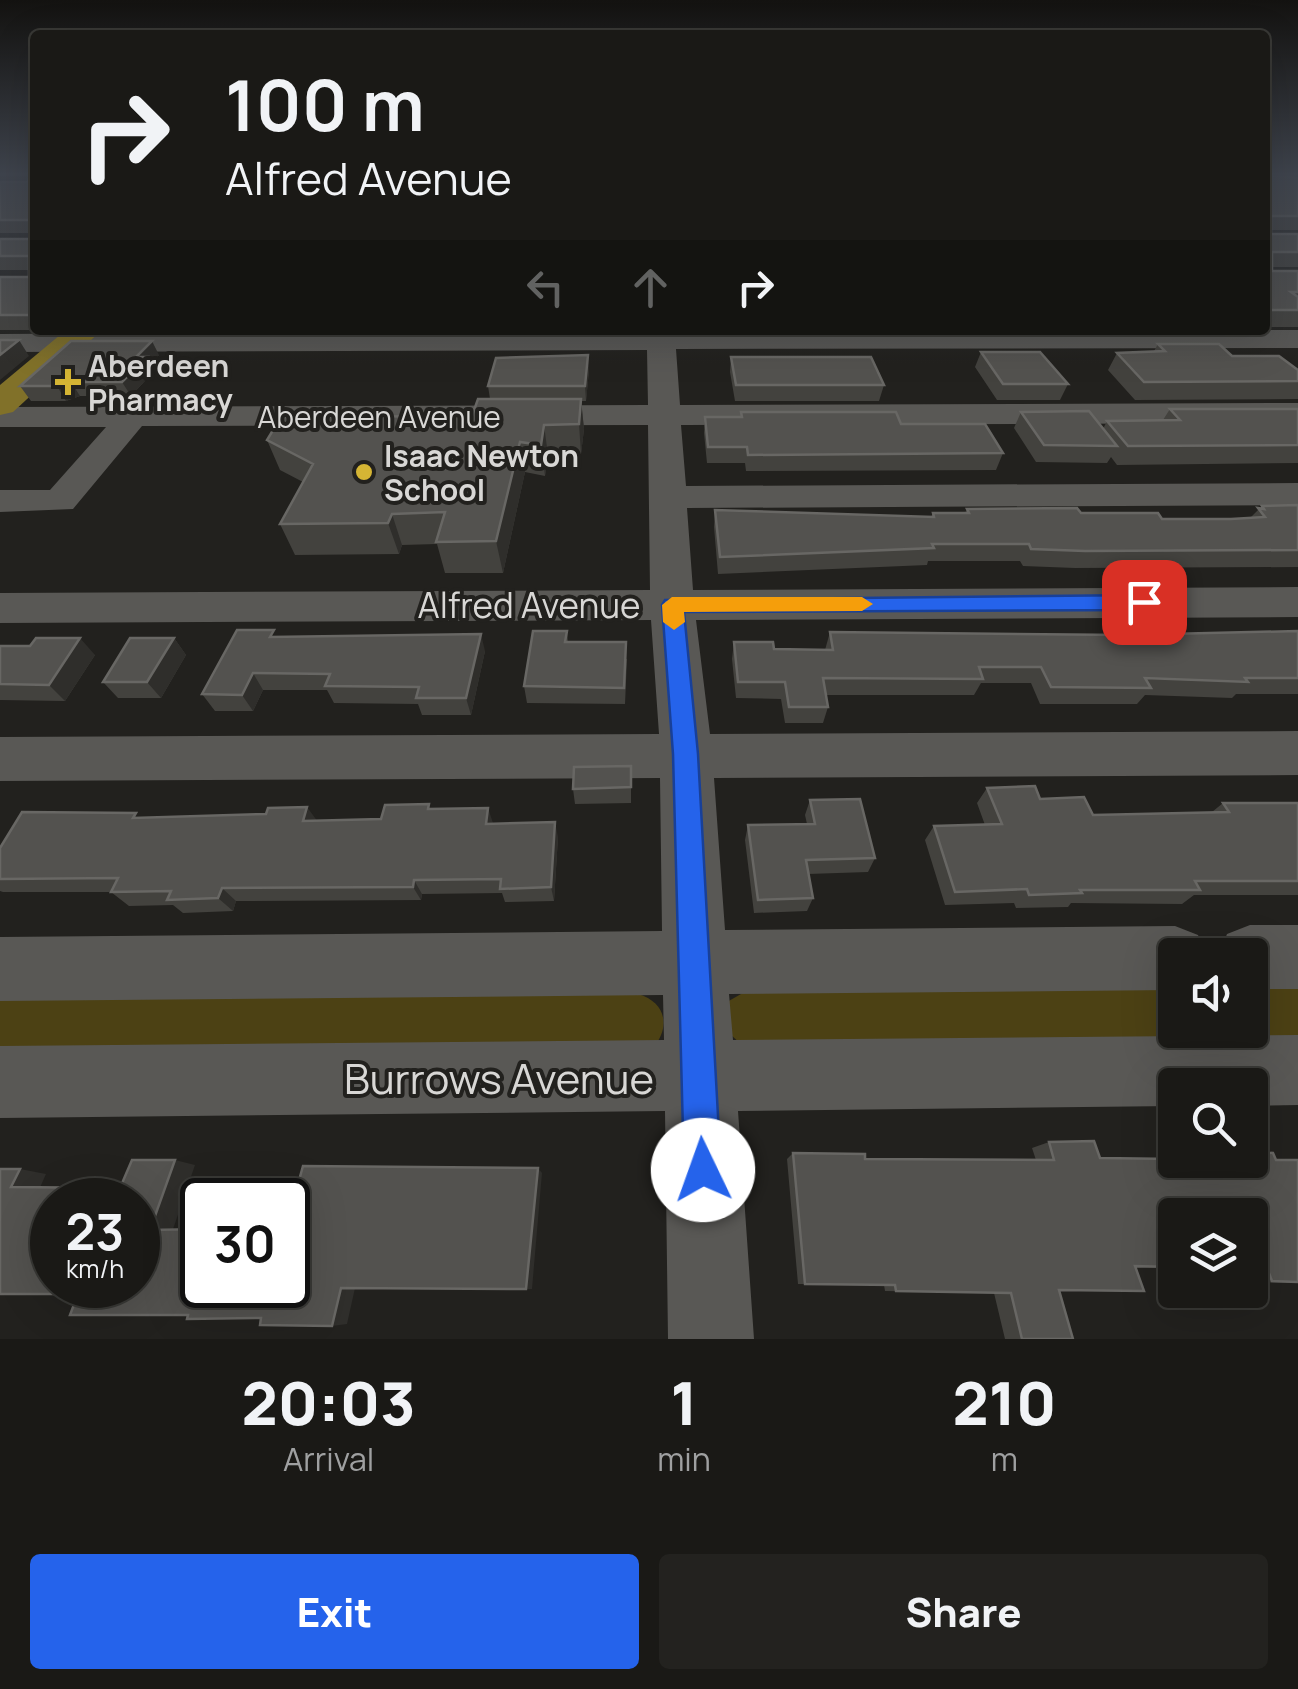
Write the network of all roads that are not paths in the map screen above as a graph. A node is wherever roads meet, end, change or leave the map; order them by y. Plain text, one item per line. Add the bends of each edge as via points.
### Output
1 (1244, 335) edge
2 (96, 336) edge
3 (662, 336) edge
4 (1298, 339) edge
5 (0, 343) edge
6 (1286, 368) edge
7 (0, 404) edge
8 (1298, 413) edge
9 (665, 415) junction
10 (0, 417) edge
11 (132, 417) junction
12 (1298, 494) edge
13 (668, 497) junction
14 (0, 501) edge
15 (1298, 602) edge
16 (672, 605) junction
17 (0, 608) edge
18 (1298, 753) edge
19 (686, 754) junction
20 (0, 759) edge
21 (1298, 957) edge
22 (1158, 958) edge
23 (1268, 958) edge
24 (694, 960) junction
25 (0, 969) edge
26 (1298, 1070) edge
27 (698, 1076) junction
28 (0, 1082) edge
29 (711, 1339) edge

1 - 3 street
1 - 4 street
1 - 6 street
2 - 3 street
2 - 5 street
2 - 7 main road
3 - 9 street
8 - 9 street, Aberdeen Avenue
9 - 11 street, Aberdeen Avenue
9 - 13 street
10 - 11 street, Aberdeen Avenue
11 - 14 street via 60,501
12 - 13 street
13 - 16 street
15 - 16 street, Alfred Avenue
16 - 17 street, Alfred Avenue
16 - 19 street
18 - 19 street
19 - 20 street
19 - 24 street
21 - 23 street
22 - 24 street
24 - 25 street
24 - 27 street
26 - 27 street, Burrows Avenue
27 - 28 street, Burrows Avenue
27 - 29 street

